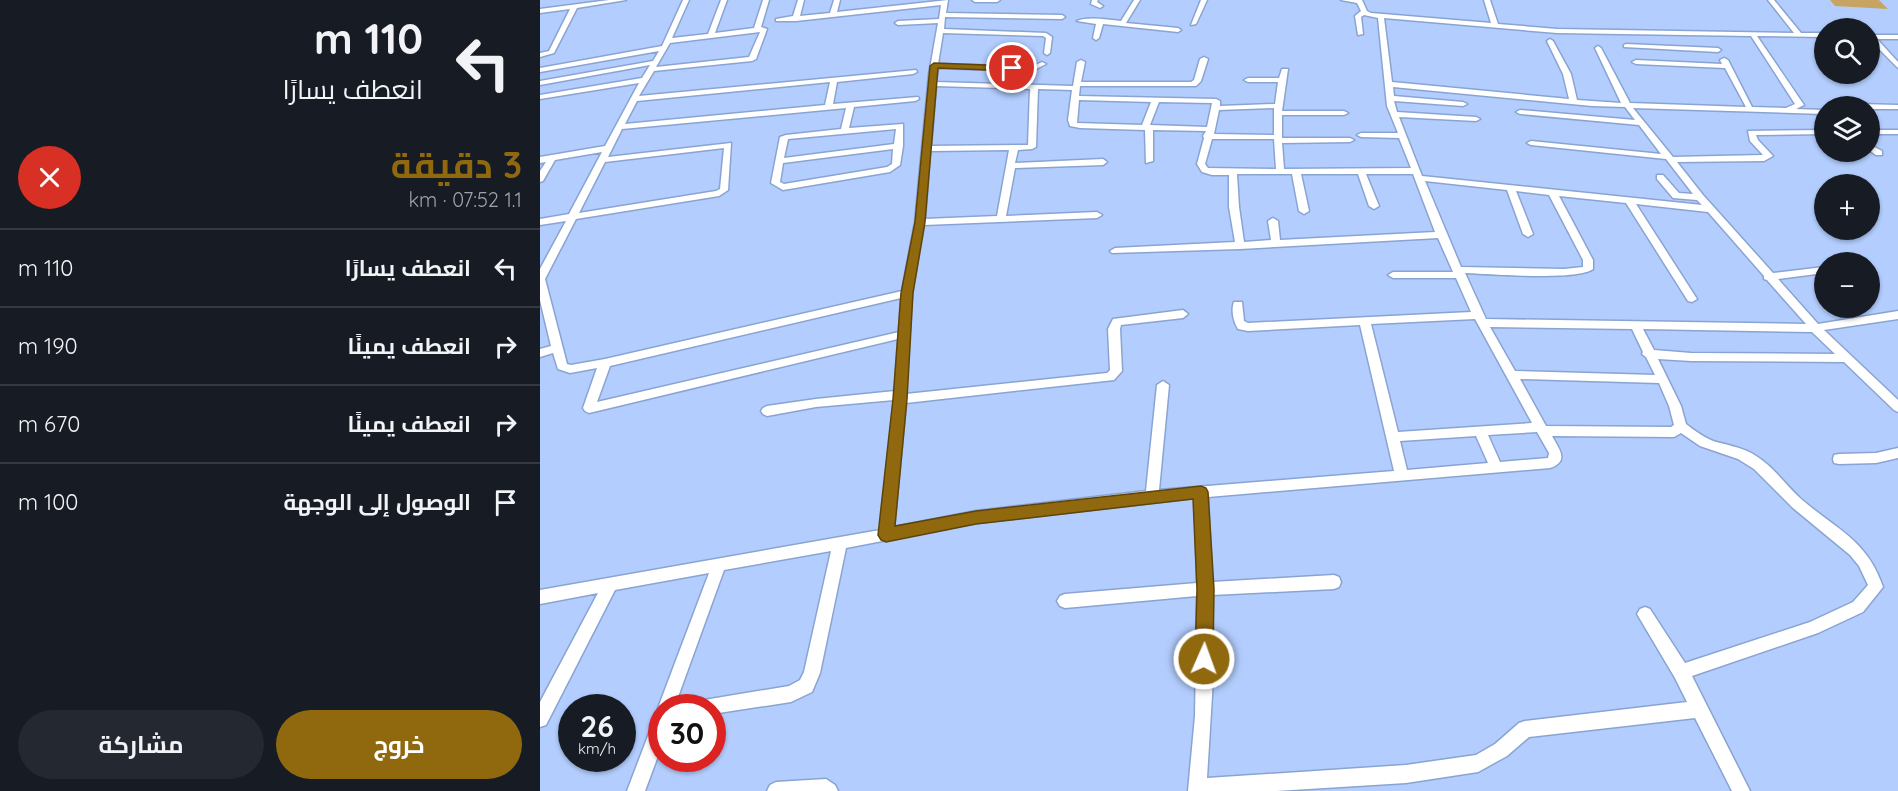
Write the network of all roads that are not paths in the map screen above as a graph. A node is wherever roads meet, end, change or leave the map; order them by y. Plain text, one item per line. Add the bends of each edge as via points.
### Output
1 (623, 0) edge
2 (686, 0) edge
3 (724, 0) edge
4 (766, 0) edge
5 (801, 0) edge
6 (837, 0) edge
7 (871, 0) edge
8 (975, 0) edge
9 (997, 0) edge
10 (1137, 0) edge
11 (1204, 0) edge
12 (1344, 0) edge
13 (1354, 0) edge
14 (1359, 0) edge
15 (1487, 0) edge
16 (1771, 0) edge
17 (945, 2) edge
18 (911, 3) edge
19 (574, 7) junction
20 (540, 11) edge
21 (869, 11) junction
22 (1364, 12) junction
23 (833, 14) junction
24 (1381, 16) junction
25 (1062, 17) dead end
26 (796, 18) junction
27 (941, 18) junction
28 (778, 20) dead end
29 (1080, 21) dead end
30 (1100, 21) junction
31 (1122, 23) junction
32 (898, 24) dead end
33 (1193, 24) dead end
34 (1495, 26) junction
35 (757, 29) junction
36 (1178, 30) dead end
37 (939, 31) junction
38 (1709, 33) junction
39 (1752, 33) junction
40 (1360, 34) dead end
41 (1799, 34) junction
42 (711, 35) junction
43 (1814, 35) edge
44 (1880, 37) edge
45 (1898, 37) edge
46 (1096, 38) dead end
47 (1550, 41) dead end
48 (666, 45) junction
49 (1626, 46) dead end
50 (1880, 47) edge
51 (1598, 48) dead end
52 (1718, 50) junction
53 (1047, 53) dead end
54 (540, 56) edge
55 (1204, 59) dead end
56 (1081, 62) dead end
57 (1636, 62) dead end
58 (1042, 64) dead end
59 (655, 66) junction
60 (934, 66) junction
61 (1727, 66) junction
62 (1898, 66) edge
63 (540, 70) edge
64 (1285, 71) dead end
65 (913, 72) dead end
66 (645, 80) junction
67 (834, 80) junction
68 (1248, 80) dead end
69 (1281, 80) junction
70 (540, 83) edge
71 (932, 84) junction
72 (1389, 84) junction
73 (1077, 86) junction
74 (1035, 87) junction
75 (540, 97) edge
76 (1076, 98) junction
77 (635, 99) junction
78 (915, 99) dead end
79 (1390, 99) junction
80 (1156, 100) junction
81 (1574, 102) junction
82 (1463, 104) dead end
83 (1626, 104) junction
84 (851, 105) junction
85 (1749, 106) junction
86 (1880, 106) edge
87 (829, 107) junction
88 (1898, 107) edge
89 (1218, 108) junction
90 (1280, 110) junction
91 (1344, 112) dead end
92 (1520, 112) dead end
93 (1814, 112) edge
94 (1395, 114) junction
95 (1476, 119) dead end
96 (1641, 123) junction
97 (621, 127) junction
98 (1147, 127) junction
99 (845, 130) junction
100 (1814, 132) edge
101 (1880, 132) edge
102 (1898, 132) edge
103 (1208, 133) junction
104 (1361, 135) dead end
105 (1404, 136) junction
106 (1277, 139) junction
107 (1350, 140) dead end
108 (1531, 143) dead end
109 (899, 146) junction
110 (610, 148) junction
111 (1014, 148) junction
112 (928, 149) junction
113 (552, 158) junction
114 (1670, 158) junction
115 (540, 160) edge
116 (604, 160) junction
117 (779, 161) junction
118 (1149, 161) dead end
119 (1103, 162) dead end
120 (1012, 166) junction
121 (1233, 171) junction
122 (1280, 171) junction
123 (1296, 171) junction
124 (1361, 171) junction
125 (1419, 174) junction
126 (1660, 177) dead end
127 (540, 179) edge
128 (1510, 187) junction
129 (1552, 191) junction
130 (1700, 196) junction
131 (1629, 200) junction
132 (1374, 206) dead end
133 (1710, 209) junction
134 (1304, 211) dead end
135 (1097, 215) dead end
136 (573, 217) junction
137 (1000, 219) junction
138 (1273, 221) dead end
139 (540, 222) edge
140 (920, 222) junction
141 (1528, 234) dead end
142 (1441, 235) junction
143 (1276, 244) junction
144 (1240, 246) junction
145 (1115, 251) dead end
146 (1814, 271) edge
147 (1460, 272) junction
148 (1393, 275) dead end
149 (1768, 277) junction
150 (540, 279) edge
151 (907, 293) junction
152 (1692, 299) dead end
153 (1238, 304) dead end
154 (1183, 314) dead end
155 (1898, 315) edge
156 (1481, 319) junction
157 (1365, 321) junction
158 (1636, 326) junction
159 (1815, 328) junction
160 (905, 334) junction
161 (556, 348) junction
162 (540, 353) edge
163 (1648, 354) junction
164 (1845, 358) junction
165 (604, 363) junction
166 (1514, 375) junction
167 (1661, 379) junction
168 (1163, 385) dead end
169 (900, 397) junction
170 (1898, 407) edge
171 (767, 411) dead end
172 (1680, 426) junction
173 (1542, 429) junction
174 (1480, 431) junction
175 (1392, 437) junction
176 (1898, 453) edge
177 (1839, 459) dead end
178 (1496, 468) junction
179 (1402, 475) junction
180 (1201, 492) junction
181 (1152, 496) junction
182 (886, 535) junction
183 (840, 544) junction
184 (719, 565) junction
185 (1334, 582) dead end
186 (611, 584) junction
187 (1206, 589) junction
188 (540, 597) edge
189 (1065, 601) dead end
190 (1645, 614) dead end
191 (1681, 672) junction
192 (671, 694) edge
193 (726, 704) edge
194 (1700, 710) junction
195 (540, 719) edge
196 (648, 759) edge
197 (1198, 789) edge
198 (636, 791) edge
199 (776, 791) edge
200 (829, 791) edge
201 (1741, 791) edge

1 - 19 street
2 - 48 street
3 - 42 street
4 - 35 street
5 - 26 street
6 - 23 street
7 - 21 street
8 - 9 street
10 - 31 street
11 - 33 street
12 - 13 street
13 - 14 street
14 - 22 street
15 - 34 street
16 - 41 street
17 - 18 street
17 - 27 street
18 - 21 street
19 - 20 street
19 - 54 street via 552,52
21 - 23 street
22 - 24 street
22 - 40 street via 1358,16
23 - 26 street
24 - 34 street
24 - 72 street
25 - 27 street
26 - 28 street
27 - 32 street
27 - 37 street
29 - 30 street
30 - 31 street
30 - 46 street
31 - 36 street
34 - 38 street
35 - 42 street
35 - 59 street via 764,29 752,59
37 - 53 street via 1044,34 1049,37
37 - 60 street
38 - 39 street
38 - 52 street
39 - 41 street
39 - 85 street via 1800,105
41 - 43 street
42 - 48 street
44 - 45 street
47 - 81 street via 1567,74
48 - 59 street
48 - 63 street
49 - 52 street
50 - 62 street
51 - 83 street
52 - 61 street
55 - 73 street via 1193,84
56 - 73 street
57 - 61 street
58 - 60 street via 1032,69
59 - 66 street
59 - 70 street
60 - 71 street
61 - 85 street
64 - 69 street
65 - 67 street
66 - 75 street
66 - 77 street
67 - 77 street
67 - 87 street
68 - 69 street
69 - 90 street
71 - 74 street
71 - 112 street
72 - 79 street
72 - 81 street
73 - 74 street
73 - 76 street
74 - 111 street via 1034,144
76 - 80 street
76 - 98 street via 1073,124
77 - 97 street
78 - 84 street
79 - 82 street
79 - 94 street
80 - 89 street via 1211,100 1218,103
80 - 98 street
81 - 83 street
83 - 85 street
83 - 93 street
83 - 96 street
84 - 87 street
84 - 99 street
86 - 88 street
87 - 97 street
89 - 90 street
89 - 103 street
90 - 91 street
90 - 106 street
92 - 96 street
94 - 95 street
94 - 105 street
96 - 114 street
97 - 110 street
98 - 103 street
98 - 118 street
99 - 109 street via 900,126
99 - 117 street via 786,137
100 - 114 street via 1751,133 1769,156 1764,159
101 - 102 street
103 - 106 street
103 - 121 street via 1202,168 1212,172
104 - 105 street
105 - 125 street
106 - 107 street
106 - 122 street
108 - 114 street
109 - 117 street
109 - 117 street via 896,165 890,170 783,187 775,183
110 - 113 street
110 - 116 street
111 - 112 street
111 - 120 street
112 - 140 street
113 - 115 street
113 - 127 street
114 - 130 street
116 - 136 street
116 - 136 street via 728,145 724,190 719,193
119 - 120 street
120 - 137 street
121 - 122 street
121 - 144 street
122 - 123 street
123 - 124 street
123 - 134 street
124 - 125 street
124 - 132 street
125 - 128 street
125 - 142 street
126 - 130 street via 1673,194
128 - 129 street
128 - 141 street
129 - 131 street
129 - 147 street via 1588,260 1588,269 1564,273
130 - 133 street
131 - 133 street
131 - 152 street
133 - 149 street
135 - 137 street
136 - 139 street
136 - 150 street
137 - 140 street
138 - 143 street
140 - 151 street
142 - 143 street
142 - 147 street
143 - 144 street
144 - 145 street
146 - 149 street
147 - 148 street
147 - 156 street
149 - 159 street
150 - 161 street
151 - 160 street
151 - 165 street
153 - 157 street via 1239,321 1248,327
154 - 169 street via 1117,322 1116,371 1110,377
155 - 159 street
156 - 157 street
156 - 158 street
156 - 166 street
157 - 175 street
158 - 159 street
158 - 163 street
159 - 164 street
160 - 165 street via 589,408
160 - 169 street
161 - 162 street
161 - 165 street via 564,368
163 - 164 street
163 - 167 street
164 - 170 street
166 - 167 street
166 - 173 street
167 - 172 street
168 - 181 street
169 - 171 street
169 - 182 street
172 - 173 street via 1674,432
172 - 191 street via 1699,440 1742,455 1769,472 1799,505 1860,556 1876,587 1858,607 1813,628
173 - 174 street
173 - 178 street via 1556,453 1555,460
174 - 175 street
174 - 178 street
175 - 179 street
176 - 177 street
178 - 179 street
179 - 180 street
180 - 181 street
180 - 187 street
181 - 182 street via 976,518
182 - 183 street
183 - 184 street
183 - 193 street via 806,686 791,694
184 - 186 street
184 - 192 street
185 - 187 street
186 - 188 street
186 - 195 street
187 - 189 street
187 - 197 street
190 - 191 street
191 - 194 street
194 - 197 street via 1525,729 1478,763 1406,774
194 - 201 street
196 - 198 street
199 - 200 street

